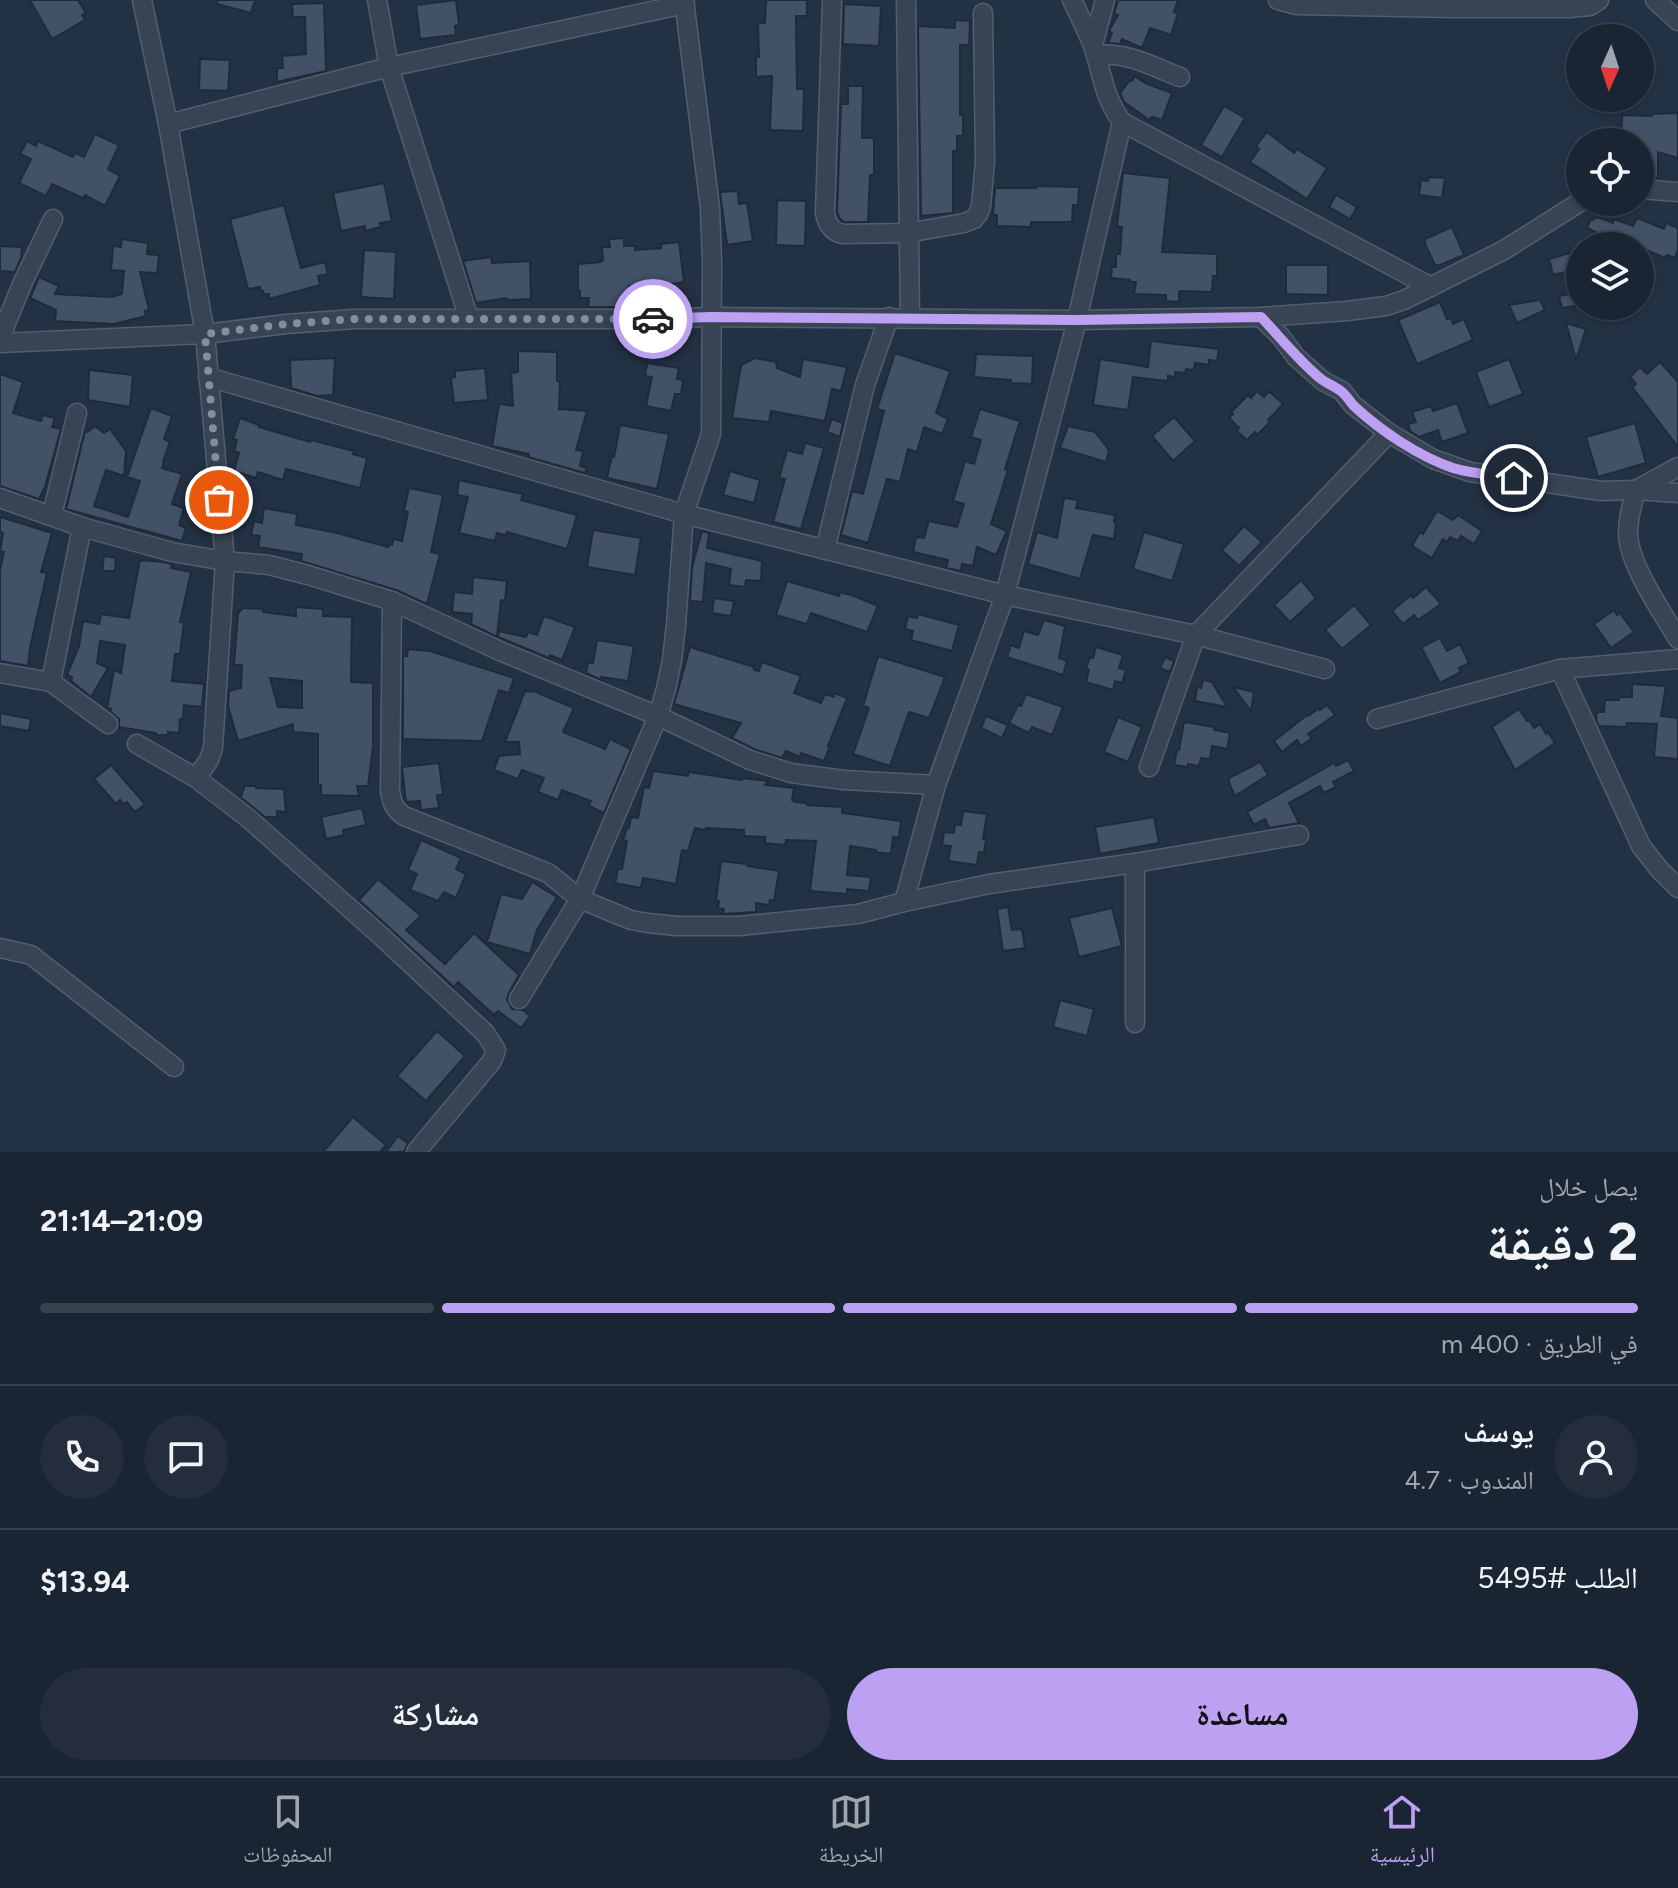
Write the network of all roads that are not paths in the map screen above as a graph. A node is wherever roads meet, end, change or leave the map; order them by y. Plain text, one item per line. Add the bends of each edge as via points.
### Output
1 (142, 0) edge
2 (377, 0) edge
3 (906, 0) edge
4 (1072, 0) edge
5 (1105, 0) edge
6 (1278, 0) edge
7 (1599, 0) edge
8 (1655, 0) edge
9 (685, 2) edge
10 (832, 2) dead end
11 (983, 13) dead end
12 (1678, 21) edge
13 (1094, 50) junction
14 (389, 67) junction
15 (1180, 77) dead end
16 (1122, 122) junction
17 (168, 124) junction
18 (1654, 190) edge
19 (1678, 192) edge
20 (1566, 211) edge
21 (53, 219) dead end
22 (907, 233) junction
23 (1431, 287) junction
24 (711, 317) junction
25 (889, 317) junction
26 (1261, 317) junction
27 (910, 318) junction
28 (469, 319) junction
29 (1077, 320) junction
30 (205, 334) junction
31 (0, 341) edge
32 (208, 377) junction
33 (77, 413) dead end
34 (1389, 433) junction
35 (1678, 467) edge
36 (1636, 490) junction
37 (1678, 493) edge
38 (0, 498) edge
39 (684, 514) junction
40 (52, 515) junction
41 (82, 527) junction
42 (825, 550) junction
43 (225, 561) junction
44 (1005, 595) junction
45 (392, 601) junction
46 (1196, 635) junction
47 (1678, 639) edge
48 (1678, 659) edge
49 (1325, 669) dead end
50 (1560, 669) junction
51 (0, 673) edge
52 (51, 682) junction
53 (658, 716) junction
54 (1377, 719) dead end
55 (108, 724) dead end
56 (137, 744) dead end
57 (1149, 767) dead end
58 (196, 778) junction
59 (936, 785) junction
60 (1299, 835) dead end
61 (1135, 863) junction
62 (1678, 888) edge
63 (580, 899) junction
64 (904, 902) junction
65 (0, 948) edge
66 (519, 999) dead end
67 (1135, 1023) dead end
68 (174, 1067) dead end
69 (416, 1152) edge

1 - 17 street
2 - 14 street
3 - 22 street
4 - 13 street
5 - 13 street
6 - 7 street via 1297,5 1568,8
8 - 12 street
9 - 14 street
9 - 24 street via 710,208
10 - 22 street via 827,222 842,234
11 - 22 street via 981,206 974,219 964,223
13 - 15 street
13 - 16 street via 1106,96
14 - 17 street
14 - 28 street
16 - 23 street
16 - 29 street
17 - 30 street
18 - 19 street
20 - 23 street
21 - 31 street
22 - 27 street
23 - 26 street via 1386,306
24 - 25 street
24 - 28 street
24 - 39 street via 711,434
25 - 27 street
25 - 42 street via 865,385
26 - 29 street
26 - 34 street via 1296,357
27 - 29 street
28 - 30 street via 354,319
29 - 44 street
30 - 31 street
30 - 32 street
32 - 39 street
32 - 43 street
33 - 40 street
34 - 36 street via 1433,459 1470,472 1601,491
34 - 46 street
35 - 36 street
36 - 37 street
36 - 47 street via 1628,536 1642,576
38 - 40 street
39 - 42 street
39 - 53 street via 673,648
40 - 41 street
41 - 43 street
41 - 52 street
42 - 44 street
43 - 45 street via 269,565
43 - 58 street via 213,748
44 - 46 street
44 - 59 street
45 - 53 street
45 - 63 street via 392,803 404,816 548,873
46 - 49 street
46 - 57 street
48 - 50 street
50 - 54 street
50 - 62 street via 1641,846
51 - 52 street
52 - 55 street
53 - 59 street via 750,760 791,773
53 - 63 street
56 - 58 street
58 - 69 street via 381,936 494,1045 492,1061
59 - 64 street
60 - 61 street
61 - 64 street
61 - 67 street
63 - 64 street via 631,920 677,926 835,917
63 - 66 street
65 - 68 street via 31,955

